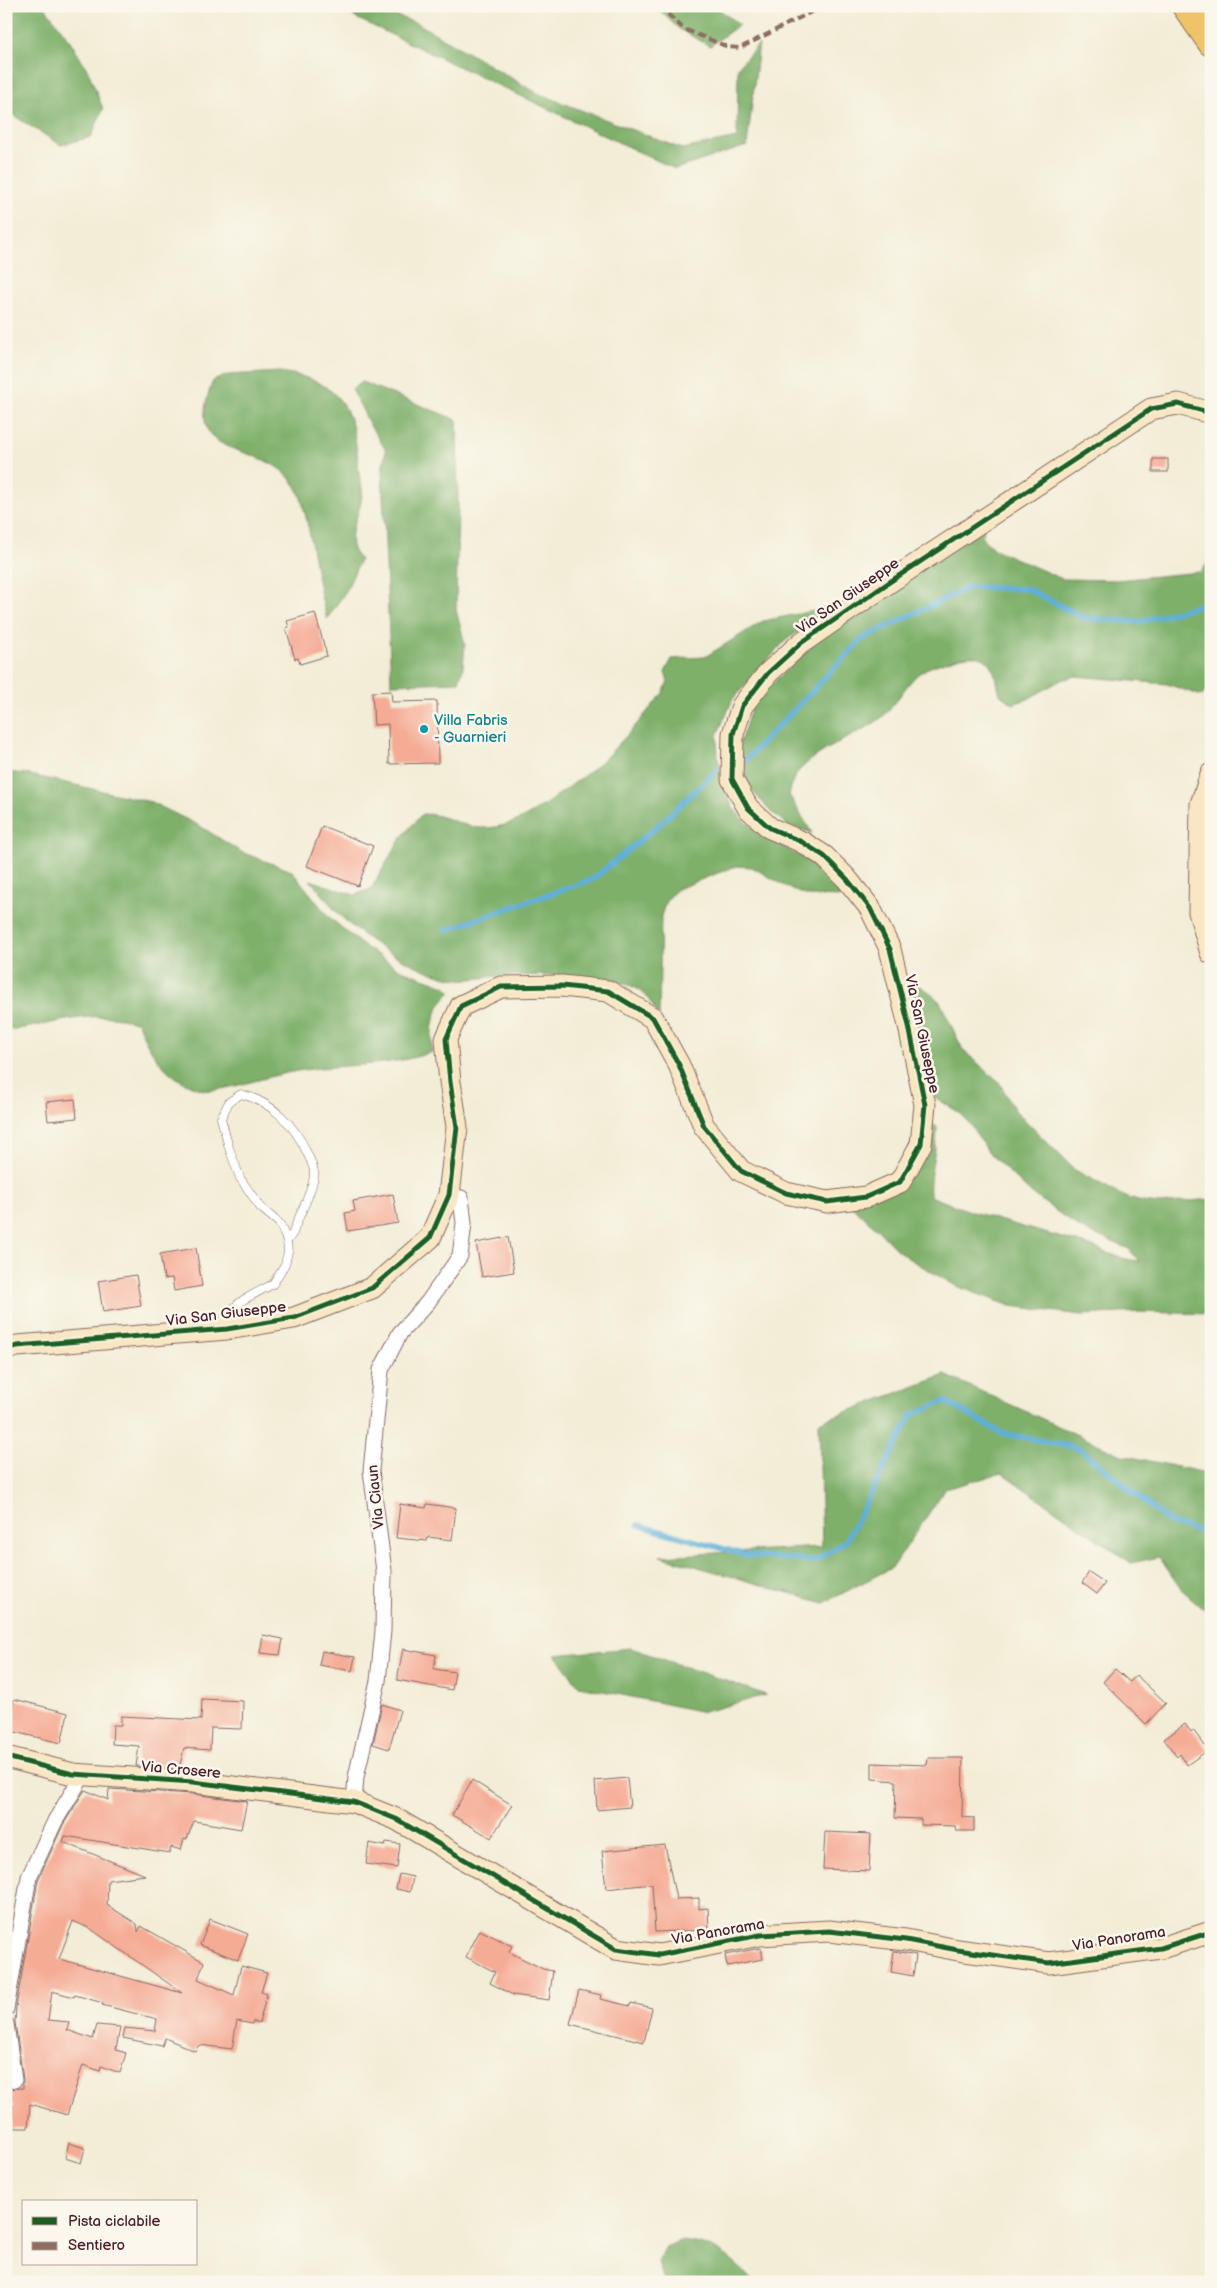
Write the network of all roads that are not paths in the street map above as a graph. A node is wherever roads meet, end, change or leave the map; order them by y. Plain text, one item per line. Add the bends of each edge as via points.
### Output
1 (1185, 6) edge
2 (1211, 43) edge
3 (1211, 413) edge
4 (1211, 774) edge
5 (1211, 953) edge
6 (450, 1195) junction
7 (287, 1240) junction
8 (222, 1329) junction
9 (6, 1349) edge
10 (6, 1756) edge
11 (83, 1775) junction
12 (354, 1802) junction
13 (1211, 1932) edge
14 (11, 1961) edge
15 (6, 2009) edge
16 (6, 2024) edge
17 (14, 2080) dead end

1 - 2 highway
3 - 6 street, Via San Giuseppe via 1178,404 1151,409 801,644 768,673 742,706 732,734 732,779 748,808 770,828 824,856 870,908 890,949 910,1026 925,1105 921,1144 900,1182 866,1197 827,1202 786,1193 741,1171 704,1126 679,1065 653,1018 608,991 562,986 501,987 461,1006 446,1039 457,1127
4 - 5 street via 1202,804 1199,912
6 - 8 street, Via San Giuseppe via 430,1238 372,1288 294,1318
6 - 12 street, Via Ciaun via 461,1198 464,1223 460,1256 428,1302 400,1334 381,1370 371,1471 384,1571 383,1631 378,1681 356,1777
7 - 7 lane via 293,1233 314,1174 309,1158 299,1135 271,1107 241,1094 229,1102 222,1118 229,1148 240,1178 260,1207 280,1224
7 - 8 lane via 285,1264 273,1284 226,1314
8 - 9 street, Via San Giuseppe
10 - 11 street, Via Crosere
11 - 12 street, Via Crosere via 193,1782
11 - 14 street via 28,1877
12 - 13 street, Via Panorama via 396,1819 616,1949 659,1955 760,1935 828,1931 1049,1963 1161,1948
14 - 15 street
16 - 17 street

